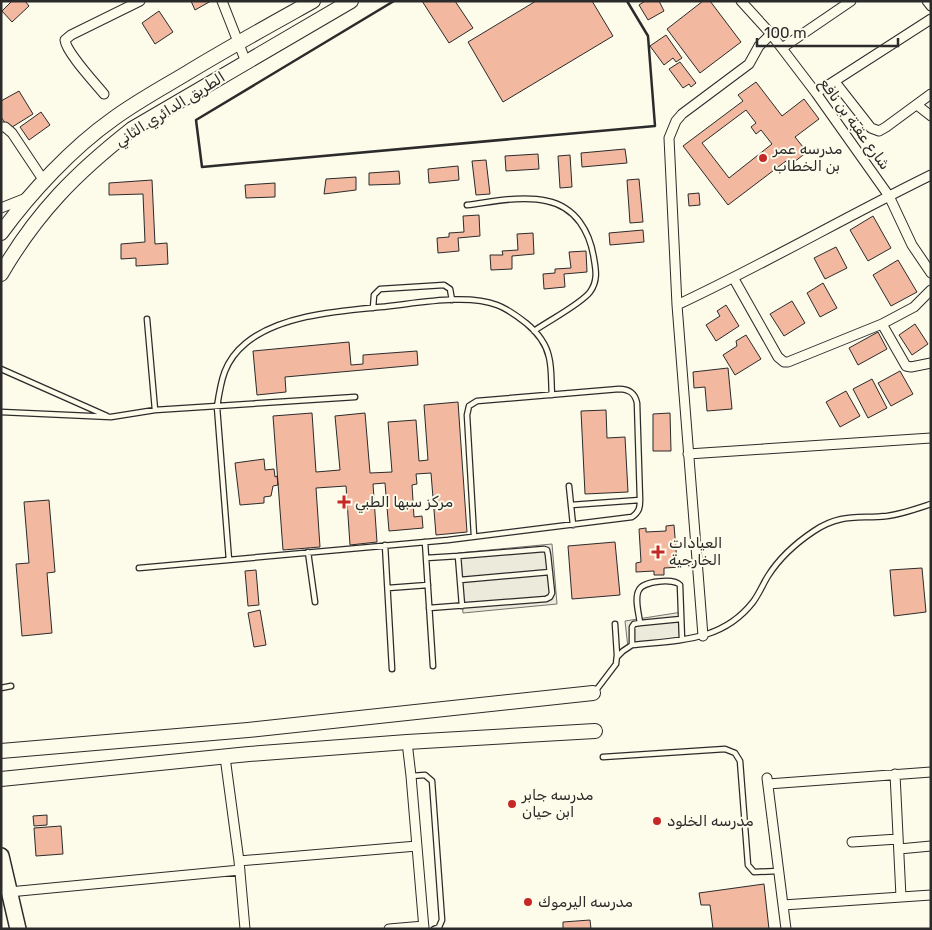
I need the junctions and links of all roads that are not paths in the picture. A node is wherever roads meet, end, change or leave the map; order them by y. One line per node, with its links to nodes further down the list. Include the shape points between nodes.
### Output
1 (140, 1): 15 (street, via 65,40)
2 (222, 1): 11 (street)
3 (313, 1): 11 (main road, الطريق الدائري الثاني)
4 (351, 1): 13 (main road, الطريق الدائري الثاني)
5 (742, 1): 10 (street, شارع عقبة بن نافع)
6 (851, 1): 12 (street)
7 (927, 1): 8 (street)
8 (931, 6)
9 (931, 19): 14 (street)
10 (771, 34): 12 (street, شارع عقبة بن نافع); 33 (street, via 758,46 749,64 682,114 672,129 669,146)
11 (238, 42): 13 (street); 22 (main road, الطريق الدائري الثاني, via 112,120)
12 (782, 48): 16 (street, شارع عقبة بن نافع)
13 (246, 62): 29 (main road, الطريق الدائري الثاني, via 147,119 102,153 72,179 43,212)
14 (834, 82): 16 (street); 18 (street, via 875,130 883,130)
15 (104, 94)
16 (816, 94): 23 (street, شارع عقبة بن نافع)
17 (931, 94): 18 (street)
18 (917, 105): 19 (street)
19 (931, 116)
20 (1, 127): 22 (street, via 12,133)
21 (931, 176): 23 (street)
22 (44, 181): 24 (main road, الطريق الدائري الثاني)
23 (889, 196): 28 (street, شارع عقبة بن نافع, via 912,245); 30 (street)
24 (29, 197): 26 (street); 27 (main road, الطريق الدائري الثاني)
25 (467, 205): 37 (lane, via 524,199 549,201 568,210 583,225 592,245 596,268 594,286 586,297)
26 (1, 208)
27 (1, 233)
28 (931, 273)
29 (1, 274)
30 (734, 279): 33 (street); 36 (street, via 778,357 784,362)
31 (931, 290): 36 (street, via 914,307)
32 (452, 300): 34 (lane); 34 (lane, via 450,289 444,284 380,289 374,294); 37 (lane, via 479,300 498,305 515,314)
33 (677, 305): 47 (street)
34 (372, 308): 42 (lane, via 310,316 255,337 241,347 226,368)
35 (147, 319): 43 (lane)
36 (882, 324): 38 (street, via 906,366 911,368)
37 (534, 331): 40 (lane, via 543,341 549,357)
38 (931, 363)
39 (1, 368): 45 (lane)
40 (552, 395): 49 (lane, via 619,389 632,392 637,403); 53 (lane, via 477,402 469,406)
41 (355, 397): 42 (lane)
42 (217, 407): 43 (lane); 59 (lane)
43 (155, 410): 45 (lane)
44 (1, 412): 45 (lane)
45 (111, 417)
46 (931, 438): 47 (street)
47 (688, 454): 71 (street)
48 (569, 486): 51 (lane)
49 (640, 500): 51 (lane); 52 (lane, via 637,513 632,517)
50 (931, 504): 71 (lane, via 888,516 842,518 814,530 778,561 746,611 724,628)
51 (571, 505): 52 (lane)
52 (573, 525): 53 (lane)
53 (474, 536): 54 (lane)
54 (425, 542): 55 (lane); 58 (lane)
55 (385, 545): 56 (lane); 64 (lane)
56 (308, 552): 59 (lane); 65 (lane)
57 (458, 556): 58 (lane); 61 (lane, via 544,549 548,552); 62 (lane)
58 (426, 558): 63 (lane)
59 (228, 560): 60 (lane)
60 (139, 568)
61 (550, 572): 62 (lane); 66 (lane, via 552,593 548,599)
62 (460, 580): 66 (lane)
63 (428, 585): 64 (lane); 67 (lane)
64 (388, 588): 76 (lane)
65 (315, 602)
66 (462, 606): 67 (lane)
67 (429, 608): 75 (lane)
68 (681, 619): 69 (lane); 69 (lane, via 680,585 673,581 641,587 637,596); 72 (lane)
69 (640, 623): 73 (lane, via 632,627)
70 (616, 624): 74 (lane)
71 (703, 636): 72 (lane)
72 (682, 640): 73 (lane)
73 (632, 645): 74 (lane)
74 (617, 657): 79 (lane, via 613,668)
75 (432, 666)
76 (392, 669)
77 (11, 686): 78 (lane)
78 (1, 688)
79 (594, 693): 80 (main road)
80 (248, 730): 83 (main road); 84 (main road)
81 (596, 731): 82 (main road)
82 (407, 742): 84 (main road); 89 (street)
83 (1, 751)
84 (249, 754): 85 (main road)
85 (225, 757): 90 (main road); 97 (street)
86 (602, 757): 98 (lane, via 730,750 740,762 748,865 754,872)
87 (931, 772): 88 (street)
88 (895, 774): 91 (street); 98 (street, via 768,781)
89 (411, 776): 93 (street); 107 (lane, via 425,775 432,781 442,920)
90 (1, 779)
91 (898, 839): 92 (street); 95 (street)
92 (852, 842)
93 (417, 846): 97 (street); 103 (street)
94 (931, 846): 95 (street)
95 (899, 849): 101 (street)
96 (1, 856): 99 (highway)
97 (239, 866): 99 (street); 105 (street)
98 (779, 871): 102 (street)
99 (9, 892): 104 (highway)
100 (931, 895): 101 (street)
101 (901, 897): 102 (street)
102 (783, 905): 108 (street)
103 (424, 927): 106 (street)
104 (18, 929)
105 (245, 929)
106 (389, 929)
107 (434, 929)
108 (786, 929)

